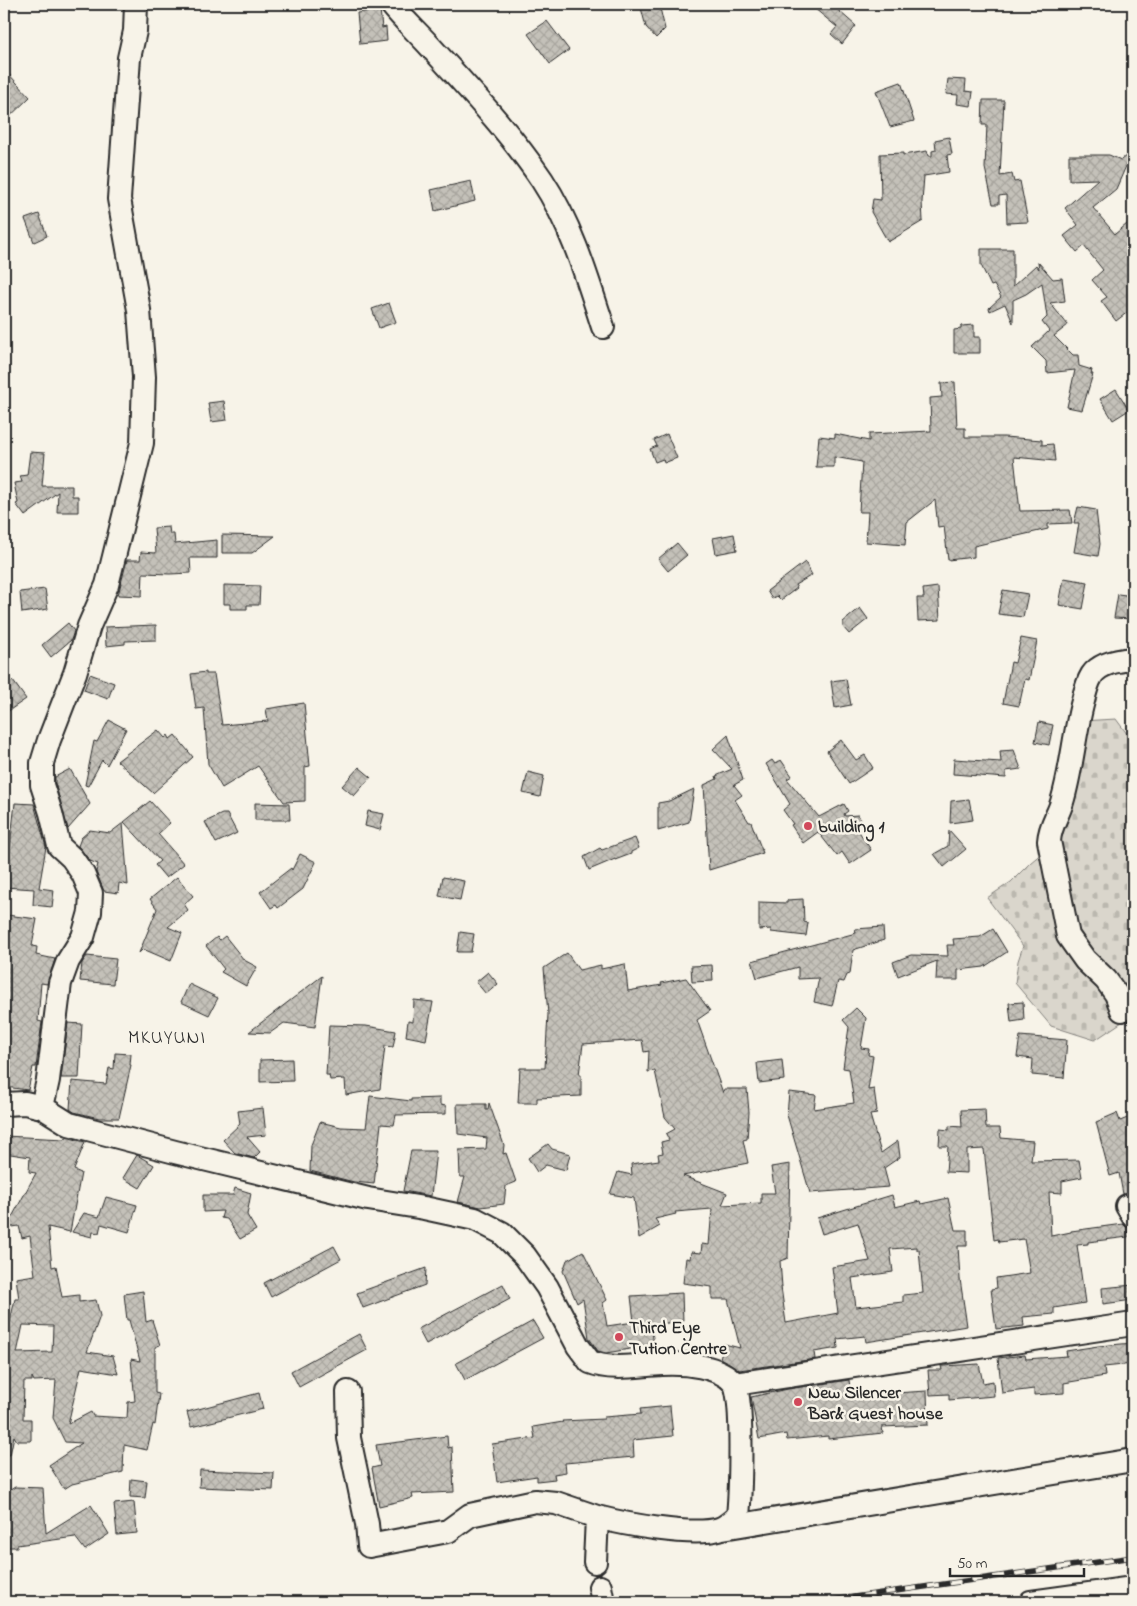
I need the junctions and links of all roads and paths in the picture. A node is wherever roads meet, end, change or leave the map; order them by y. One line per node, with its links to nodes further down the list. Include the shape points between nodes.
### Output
1 (136, 4): 7 (street, via 119,199 139,310 144,377 142,443 107,585 89,626 42,764 42,785 59,846 72,858 91,893 83,937 68,961 60,983)
2 (391, 4): 3 (street, via 485,109 543,182 582,262)
3 (603, 327)
4 (1133, 659): 5 (street, via 1103,666 1088,681 1062,804 1049,830 1068,936 1085,960 1106,980)
5 (1122, 1010)
6 (4, 1104): 7 (street, via 24,1103)
7 (42, 1107): 9 (street, via 69,1124 119,1138 368,1199 475,1219 502,1233 525,1256 547,1287 590,1362 610,1366 697,1366 718,1372)
8 (1133, 1324): 9 (street)
9 (735, 1384): 13 (street, via 739,1402 740,1500 738,1516)
10 (348, 1392): 12 (street, via 349,1438 369,1546 448,1531 470,1515 535,1501 556,1503)
11 (1133, 1460): 13 (street)
12 (596, 1517): 13 (street, via 623,1524 697,1532); 14 (street)
13 (720, 1529)
14 (595, 1562)
15 (1133, 1588): 16 (street)
16 (1031, 1602)

